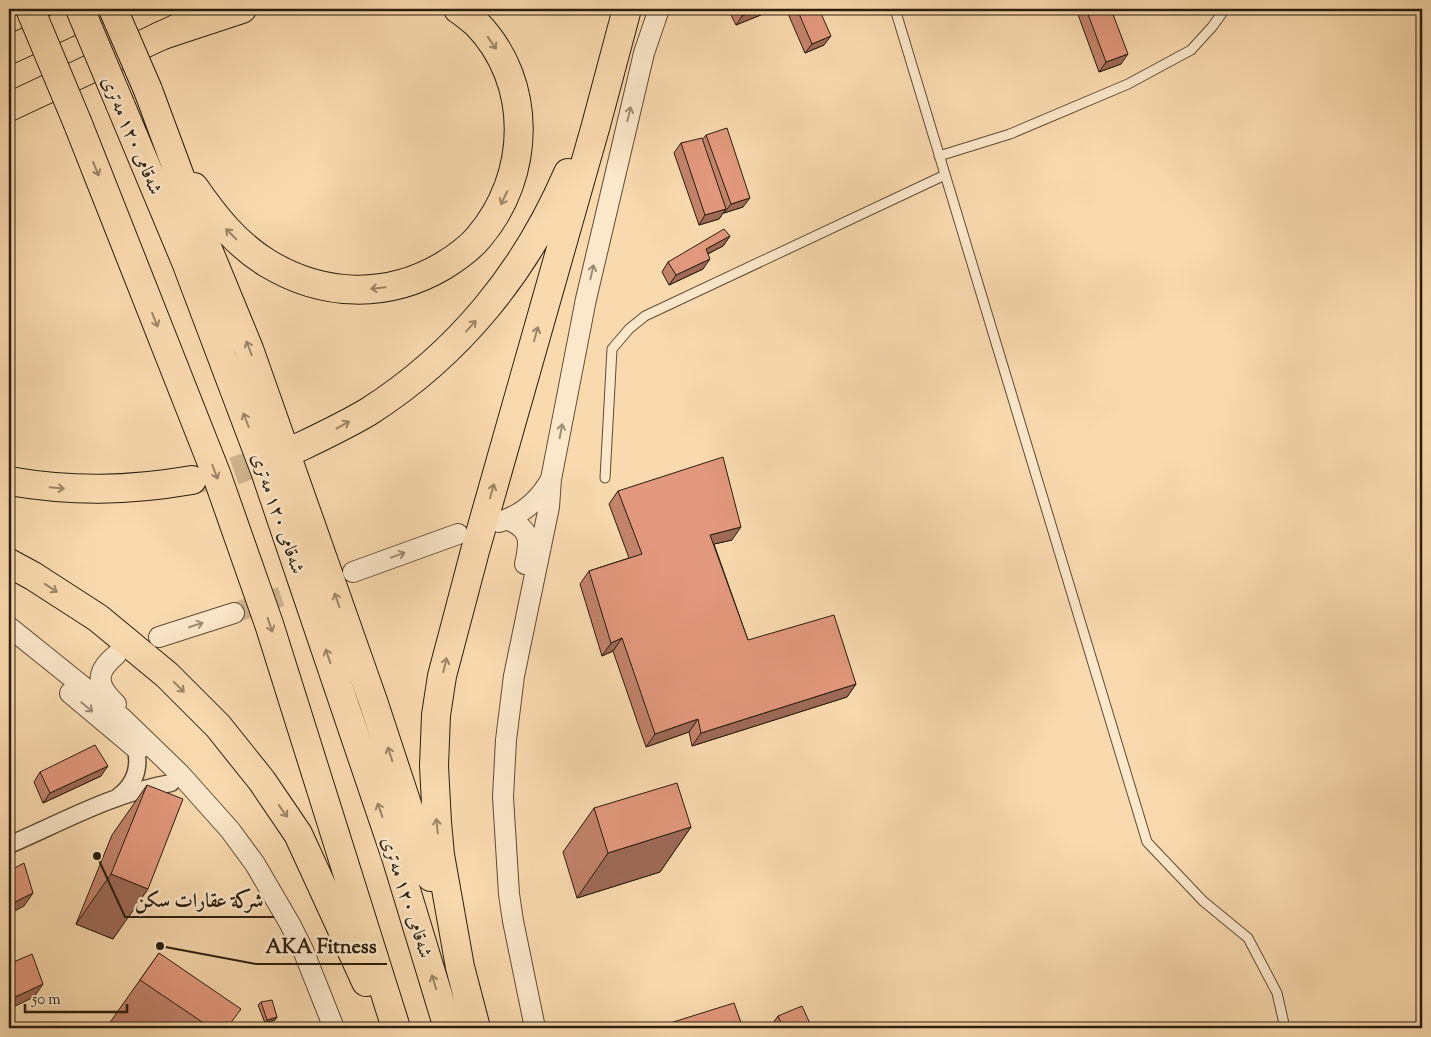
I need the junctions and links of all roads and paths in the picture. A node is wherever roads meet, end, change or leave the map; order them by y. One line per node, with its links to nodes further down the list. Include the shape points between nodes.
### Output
1 (30, 9): 41 (highway, one-way to 41, bridge, via 217,476 266,614)
2 (80, 9): 42 (highway, شەقامی ١٢٠ مەتری, one-way to 2, bridge, via 396,858 265,471 186,262)
3 (98, 9): 14 (highway)
4 (113, 9): 16 (highway, bridge)
5 (217, 9): 12 (highway)
6 (242, 9): 12 (highway)
7 (458, 9): 16 (highway, one-way to 16, via 486,35 510,76 519,120 518,154 507,192 479,238 451,261 404,284 374,289 340,289 298,278 267,263 240,243 212,212 194,186)
8 (627, 9): 13 (highway)
9 (659, 9): 21 (street, one-way to 9, via 586,298 644,53)
10 (895, 9): 17 (lane)
11 (1225, 9): 17 (lane, via 1191,50 1128,84 1010,134)
12 (160, 36): 15 (highway)
13 (618, 41): 19 (highway, one-way to 13, via 367,412 425,370 457,341 505,285 558,197); 37 (highway, one-way to 13, via 436,822 436,715 442,676)
14 (9, 50)
15 (9, 107)
16 (160, 120): 37 (highway, one-way to 16, via 373,701 249,349 198,226)
17 (939, 156): 18 (lane)
18 (945, 174): 20 (lane, via 645,316 629,329 612,349); 46 (lane, via 1147,842 1203,901 1248,938 1277,993)
19 (300, 447)
20 (605, 478)
21 (551, 479): 44 (street, via 536,500 503,521 516,524 526,533 530,544 498,708 493,758 493,838 502,923); 45 (street, via 549,507 512,691 503,790 509,894)
22 (192, 480): 23 (highway, one-way to 22, via 59,488 117,490)
23 (9, 481)
24 (458, 534): 26 (street, one-way to 24)
25 (9, 563): 40 (highway, one-way to 40, via 98,618 167,675 218,726 262,781 298,834)
26 (353, 572)
27 (234, 613): 29 (street, one-way to 27)
28 (9, 627): 32 (street)
29 (159, 636)
30 (9, 643): 33 (street, one-way to 33)
31 (116, 655): 32 (street, via 102,670 100,682 104,692 118,706)
32 (121, 717): 39 (street, via 202,797 255,864 303,950)
33 (136, 749): 34 (street); 35 (street, via 136,776)
34 (171, 783): 35 (street); 38 (street, via 224,842 268,906 296,960)
35 (118, 797): 36 (street)
36 (9, 845)
37 (460, 966): 43 (highway)
38 (321, 1028)
39 (334, 1028)
40 (387, 1028)
41 (396, 1028)
42 (448, 1028)
43 (476, 1028)
44 (526, 1028)
45 (535, 1028)
46 (1285, 1028)

